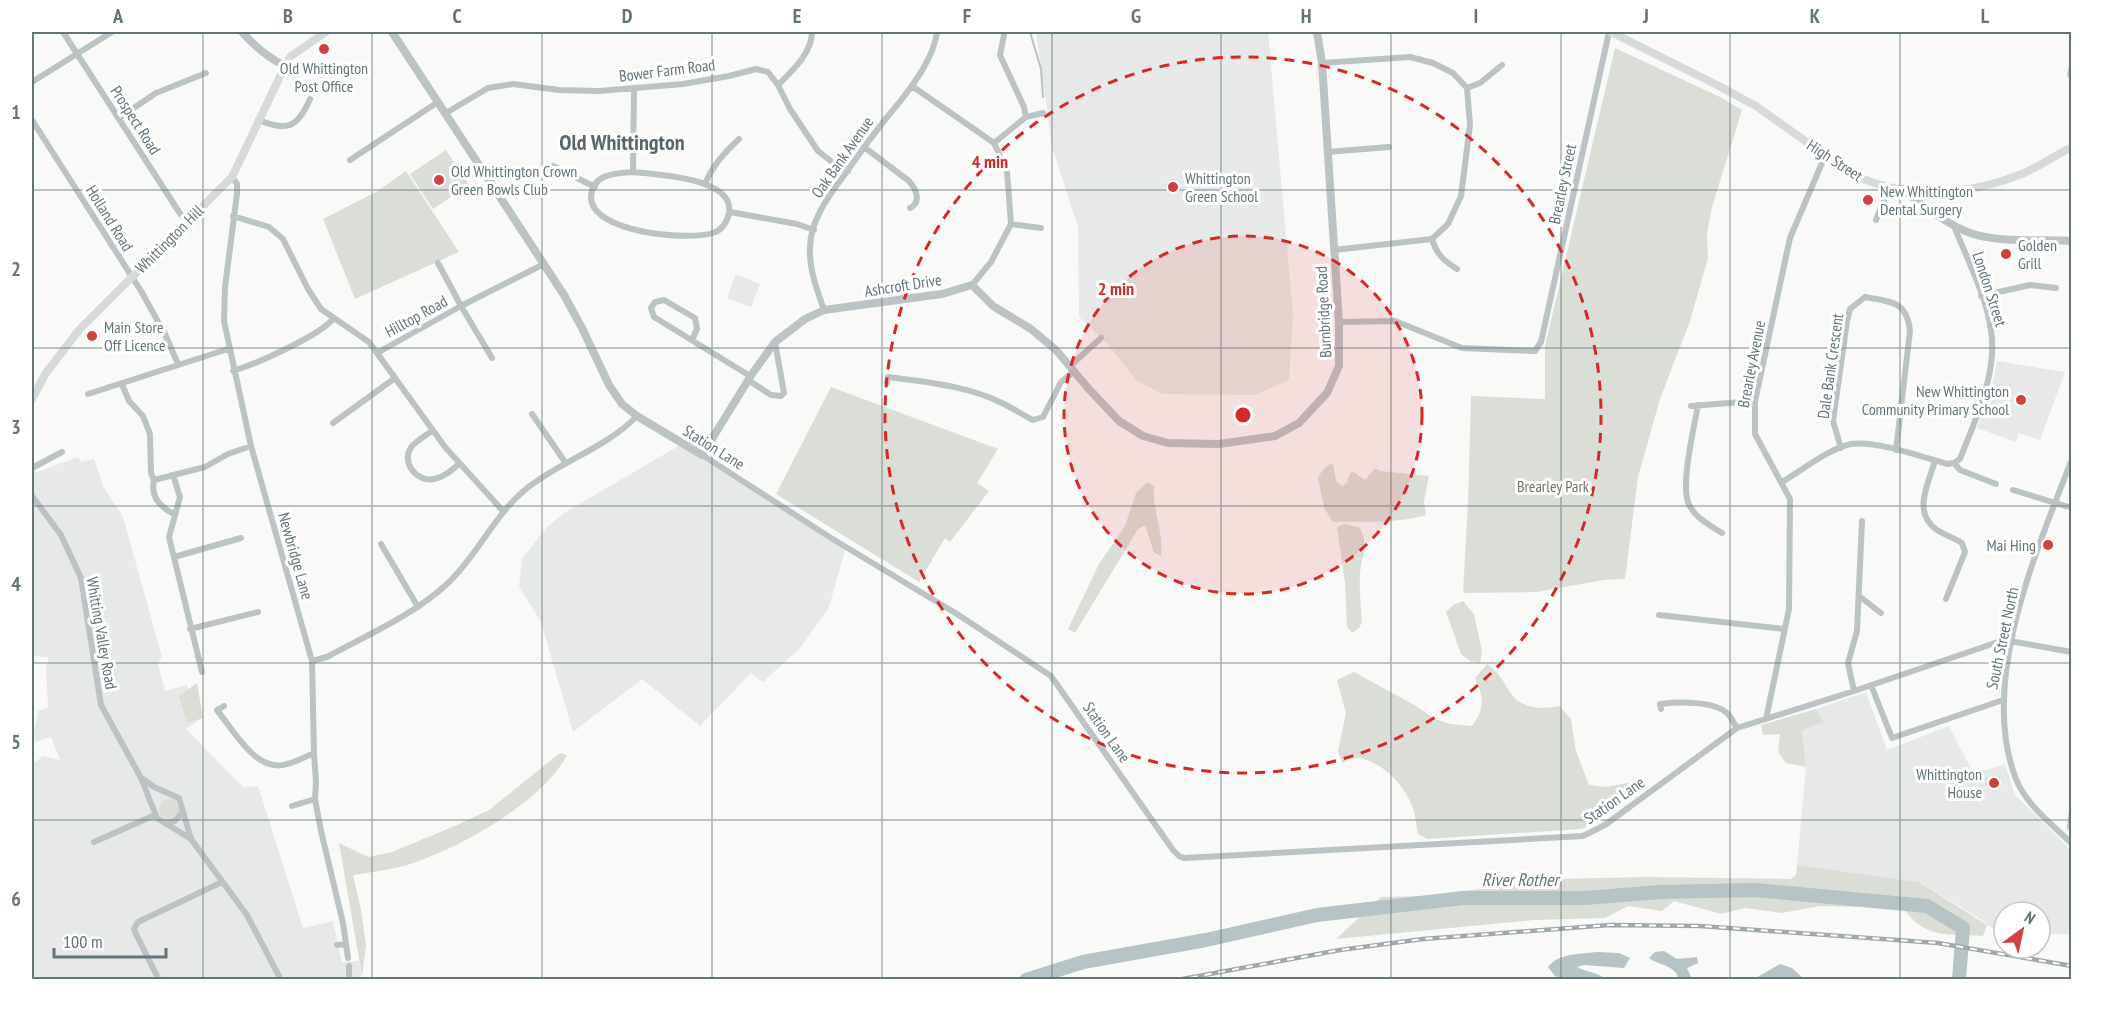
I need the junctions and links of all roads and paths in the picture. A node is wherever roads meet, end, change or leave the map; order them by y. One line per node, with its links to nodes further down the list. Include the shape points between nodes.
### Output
1 (63, 32): 11 (street, Prospect Road)
2 (112, 32): 11 (street)
3 (242, 32): 14 (street, via 268,58)
4 (326, 32): 14 (main road, via 291,56)
5 (812, 32): 19 (street, via 806,54)
6 (937, 32): 20 (street, Oak Bank Avenue, via 936,44)
7 (1317, 32): 12 (street, Burnbridge Road)
8 (1610, 32): 37 (main road, High Street, via 1755,106); 69 (street, Brearley Street, via 1541,342 1535,351 1462,348 1395,321)
9 (395, 33): 24 (street, Station Lane)
10 (1004, 35): 28 (street, via 1000,55)
11 (77, 54): 18 (street); 27 (street, Prospect Road)
12 (1322, 63): 22 (street, via 1410,57 1453,73); 36 (street, Burnbridge Road)
13 (1502, 65): 22 (street)
14 (285, 66): 30 (main road, Whittington Hill)
15 (2072, 67): 17 (street)
16 (206, 73): 27 (street, via 156,93)
17 (2072, 78)
18 (32, 82)
19 (778, 85): 21 (street, Bower Farm Road, via 768,72 756,69 683,84); 40 (street, Bower Farm Road, via 818,151)
20 (912, 87): 32 (street); 33 (street, Oak Bank Avenue)
21 (634, 88): 25 (street, Bower Farm Road, via 559,90 513,84 488,88); 41 (street)
22 (1467, 88): 56 (street, via 1470,125 1461,196 1448,224)
23 (310, 99): 30 (street, via 304,115 288,127)
24 (438, 102): 25 (street, Station Lane); 38 (street)
25 (446, 113): 60 (street, Station Lane)
26 (1043, 113): 28 (street)
27 (119, 117): 51 (street, Prospect Road)
28 (1026, 117): 32 (street)
29 (32, 120): 62 (street, Holland Road)
30 (258, 120): 42 (main road, Whittington Hill)
31 (739, 139): 43 (street, via 717,162)
32 (994, 143): 52 (street, via 1007,171)
33 (864, 147): 40 (street, Oak Bank Avenue); 47 (street, via 909,181 917,200)
34 (1389, 147): 36 (street)
35 (2072, 147): 46 (main road, High Street, via 2020,175 1982,188)
36 (1327, 152): 58 (street, Burnbridge Road)
37 (1826, 156): 45 (main road, High Street, via 1865,180); 85 (street, Brearley Avenue, via 1790,238)
38 (350, 160)
39 (553, 166): 44 (street)
40 (848, 171): 55 (street, Oak Bank Avenue, via 831,191)
41 (633, 172): 43 (street); 44 (street, via 603,176)
42 (232, 177): 49 (street, Newbridge Lane, via 237,184); 51 (main road, Whittington Hill)
43 (705, 184): 48 (street, via 726,197)
44 (595, 187): 48 (street, via 591,197 602,217 614,224 657,234 691,237 714,233 726,224)
45 (1889, 188): 46 (main road, High Street); 50 (street)
46 (1902, 189): 53 (street)
47 (910, 208)
48 (729, 212): 55 (street)
49 (233, 216): 68 (street, Hilltop Road, via 269,228 283,239 308,290); 73 (street, Newbridge Lane, via 225,287)
50 (1876, 220)
51 (187, 222): 62 (main road, Whittington Hill)
52 (1011, 224): 54 (street); 63 (street, via 992,262)
53 (1954, 225): 57 (street, via 1973,234 1994,237); 65 (street, London Street)
54 (1041, 228)
55 (814, 230): 67 (street, Oak Bank Avenue, via 810,246 813,277)
56 (1432, 239): 58 (street); 61 (street, via 1442,260)
57 (2072, 241)
58 (1334, 250): 69 (street, Burnbridge Road)
59 (438, 262): 66 (street, Hilltop Road)
60 (544, 264): 66 (street, Hilltop Road); 87 (street, Station Lane, via 582,328 609,385 622,404)
61 (1456, 269)
62 (132, 277): 76 (street, Holland Road); 84 (main road, Whittington Hill, via 79,330 46,373)
63 (972, 285): 67 (street, Ashcroft Drive, via 942,294); 77 (street, Burnbridge Road, via 993,306 1056,350)
64 (2056, 288): 65 (street, via 2030,285)
65 (1981, 296): 98 (street, London Street, via 1991,331 1988,380 1960,459)
66 (461, 306): 74 (street, Hilltop Road); 75 (street, Hilltop Road)
67 (824, 310): 72 (street, Ashcroft Drive)
68 (333, 319): 74 (street, Hilltop Road, via 369,342); 78 (street, via 326,327)
69 (1339, 322): 77 (street, Burnbridge Road, via 1339,366 1327,393 1299,423 1275,436 1219,444 1168,443 1143,436 1119,421)
70 (1101, 338): 77 (street)
71 (692, 340): 71 (street, via 654,317 651,308 655,302 664,300 695,318 697,329); 80 (street)
72 (775, 342): 80 (street, Ashcroft Drive); 80 (street, via 784,393 771,395)
73 (228, 349): 76 (street); 78 (street, Newbridge Lane)
74 (377, 353): 79 (street)
75 (492, 358)
76 (178, 364): 82 (street)
77 (1072, 369): 81 (street, via 1042,417 1033,420 986,397 939,384 888,376)
78 (233, 371): 90 (street, Newbridge Lane)
79 (395, 378): 88 (street); 89 (street)
80 (749, 378): 94 (street, Ashcroft Drive)
81 (887, 382)
82 (122, 384): 83 (street); 102 (street, via 150,434)
83 (88, 394)
84 (32, 399)
85 (1755, 400): 103 (street, Brearley Avenue, via 1755,434); 112 (street, via 1694,405 1686,485 1688,503 1701,520)
86 (532, 414): 97 (street)
87 (637, 416): 94 (street, Station Lane); 97 (street, via 623,430)
88 (333, 423)
89 (432, 431): 99 (street); 99 (street, via 412,446 407,458 411,469 420,478 434,480)
90 (251, 446): 101 (street, via 205,467); 126 (street, Newbridge Lane)
91 (1841, 448): 92 (street, via 1864,444); 92 (street, Dale Bank Crescent, via 1833,421 1847,321 1850,309 1864,297 1893,302 1903,308 1909,319); 103 (street)
92 (1896, 450): 96 (street)
93 (62, 452): 100 (street)
94 (702, 455): 134 (street, Station Lane, via 1051,676 1173,850 1184,858 1583,836 1605,825)
95 (2072, 459): 107 (street, South Street North)
96 (1935, 461): 98 (street); 117 (street, via 1923,515 1938,531 1962,543 1965,552)
97 (565, 462): 109 (street)
98 (1954, 463): 104 (street, via 1960,471)
99 (459, 464): 109 (street)
100 (32, 468)
101 (173, 475): 102 (street); 110 (street, via 180,496)
102 (154, 480): 110 (street, via 156,501)
103 (1782, 482): 123 (street, Brearley Avenue, via 1790,499 1789,609)
104 (1996, 484)
105 (2013, 490): 107 (street)
106 (32, 496): 136 (street, Whitting Valley Road, via 61,535 81,578 101,705)
107 (2055, 502): 108 (street); 124 (street, South Street North, via 2035,553)
108 (2072, 508)
109 (503, 511): 118 (street, via 466,563)
110 (174, 514): 115 (street, via 169,537)
111 (1862, 521): 116 (street)
112 (1722, 532)
113 (241, 538): 115 (street)
114 (381, 544): 118 (street)
115 (174, 557): 122 (street)
116 (1859, 596): 120 (street); 129 (street, via 1857,631 1848,663)
117 (1946, 599)
118 (418, 606): 126 (street, via 327,657)
119 (258, 612): 122 (street)
120 (1881, 613)
121 (1659, 615): 123 (street)
122 (190, 629): 127 (street)
123 (1784, 629): 133 (street, Brearley Avenue)
124 (2012, 640): 125 (street); 128 (street, Station Lane); 130 (street, South Street North)
125 (2072, 652)
126 (312, 661): 135 (street, Newbridge Lane)
127 (202, 672)
128 (1871, 685): 129 (street, Station Lane); 130 (street, via 1892,738)
129 (1854, 691): 133 (street, Station Lane)
130 (2003, 700): 146 (street, South Street North, via 2016,780 2025,796)
131 (224, 706): 135 (street, via 218,710 262,763 286,765)
132 (1661, 709): 134 (street, via 1660,704 1707,705 1730,715)
133 (1767, 718): 134 (street, Station Lane)
134 (1737, 728)
135 (314, 753): 138 (street, Newbridge Lane)
136 (141, 778): 137 (street, Whitting Valley Road); 139 (street, Whitting Valley Road)
137 (167, 794): 139 (street, via 158,797); 142 (street, Whitting Valley Road, via 179,798)
138 (315, 800): 140 (street); 151 (street, Newbridge Lane)
139 (154, 806): 143 (street, Whitting Valley Road)
140 (292, 806)
141 (2072, 809): 145 (street)
142 (183, 811): 144 (street, via 179,819); 147 (street, Whitting Valley Road)
143 (155, 814): 144 (street, Whitting Valley Road); 148 (street)
144 (166, 823): 147 (street, Whitting Valley Road)
145 (2071, 827): 146 (street)
146 (2061, 833): 149 (street, South Street North)
147 (191, 838): 150 (street, Whitting Valley Road)
148 (94, 842)
149 (2072, 844)
150 (222, 882): 153 (street, via 138,922 134,929); 154 (street, Whitting Valley Road, via 247,915)
151 (346, 944): 152 (street); 155 (street, Newbridge Lane)
152 (337, 945)
153 (159, 980)
154 (281, 980)
155 (349, 980)

